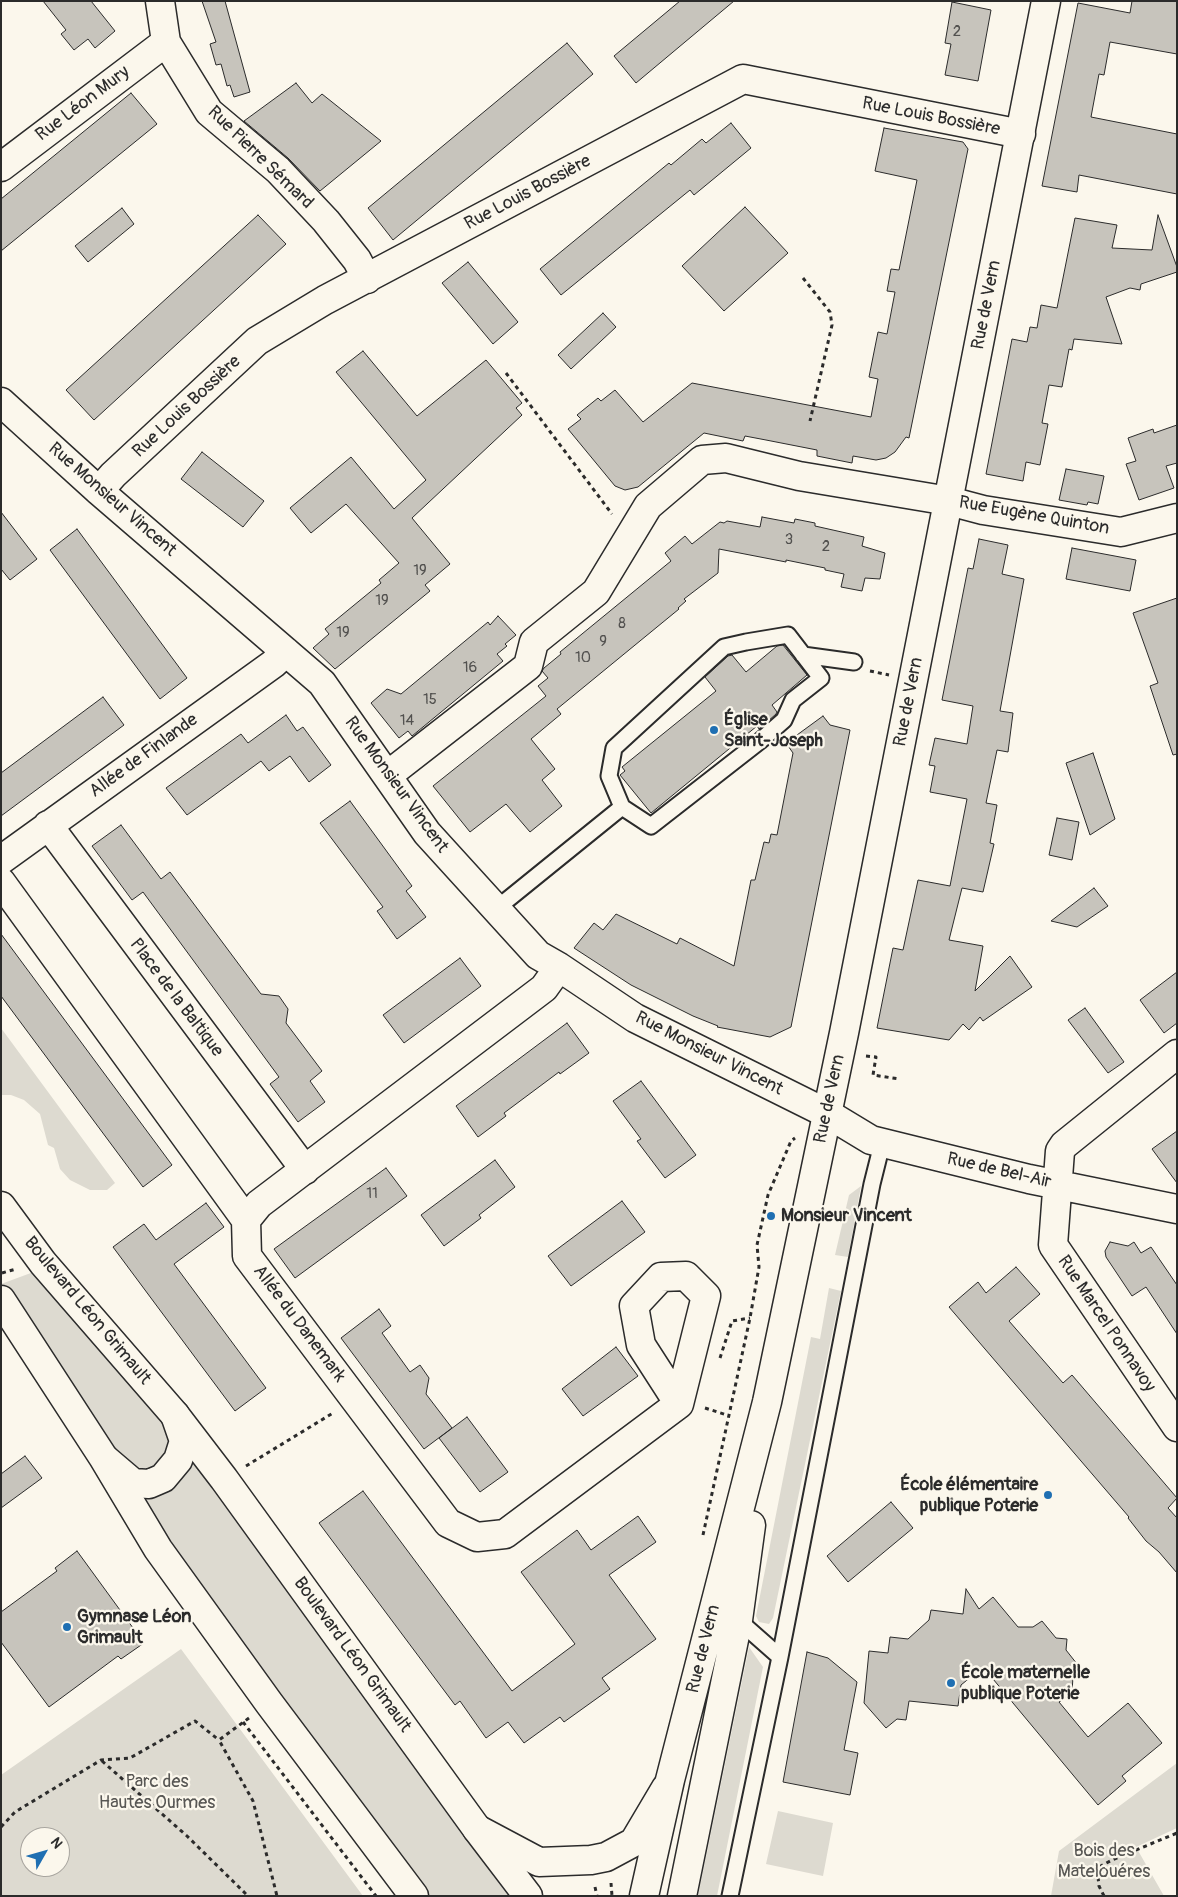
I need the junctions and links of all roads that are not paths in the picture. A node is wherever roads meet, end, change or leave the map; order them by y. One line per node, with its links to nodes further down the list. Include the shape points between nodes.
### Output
1 (160, 1): 3 (street, Rue Pierre Sémard)
2 (1046, 1): 4 (street, Rue de Vern)
3 (166, 42): 5 (street, Rue Léon Mury); 6 (street, Rue Pierre Sémard, via 208,112 278,170 326,221 357,260)
4 (1020, 134): 6 (street, Rue Louis Bossière, via 743,79); 9 (street, Rue de Vern)
5 (1, 167)
6 (367, 279): 8 (street, Rue Louis Bossière, via 257,342)
7 (1, 402): 8 (street, Rue Monsieur Vincent)
8 (99, 490): 11 (street, Rue Monsieur Vincent)
9 (949, 501): 10 (street, Rue Eugène Quinton, via 983,510 1120,532); 14 (street, Rue Eugène Quinton, via 799,476 726,458 702,460 648,506 596,592 534,642 528,666); 22 (street, Rue de Vern)
10 (1177, 518)
11 (286, 652): 14 (street, Rue Monsieur Vincent, via 322,683); 16 (street, Allée de Finlande)
12 (804, 655): 13 (lane); 15 (lane, via 821,678 794,700 784,720 760,741 651,826); 15 (lane, via 788,635 724,647 614,748 609,776)
13 (854, 662)
14 (388, 775): 19 (street, Rue Monsieur Vincent, via 427,834)
15 (622, 808): 19 (lane)
16 (48, 825): 17 (street, Allée de Finlande); 24 (street, Place de la Baltique)
17 (1, 860)
18 (1, 882): 28 (street)
19 (496, 909): 20 (street, Rue Monsieur Vincent, via 538,955)
20 (559, 967): 22 (street, Rue Monsieur Vincent, via 635,1018); 24 (street, via 544,988)
21 (1177, 1054): 25 (street, Rue Marcel Ponnavoy, via 1064,1145 1060,1151)
22 (828, 1114): 23 (street, Rue de Bel-Air); 30 (street, Rue de Vern)
23 (882, 1144): 25 (street, Rue de Bel-Air); 36 (lane)
24 (305, 1170): 28 (street, via 259,1204)
25 (1057, 1185): 27 (street, Rue de Bel-Air); 33 (street, Rue Marcel Ponnavoy, via 1053,1245)
26 (1, 1206): 32 (street, Boulevard Léon Grimault, via 43,1263)
27 (1177, 1209)
28 (246, 1220): 31 (street, Allée du Danemark, via 247,1256 448,1524 477,1537 505,1534)
29 (1, 1300): 34 (street, Boulevard Léon Grimault)
30 (767, 1402): 35 (street, Rue de Vern); 37 (street, Rue de Vern)
31 (692, 1406)
32 (175, 1415): 34 (street, Boulevard Léon Grimault, via 184,1441 178,1460 163,1478 149,1484 133,1483); 38 (street, Boulevard Léon Grimault)
33 (1177, 1427)
34 (103, 1457): 39 (street, Boulevard Léon Grimault, via 158,1549)
35 (738, 1620): 36 (lane); 42 (street, Rue de Vern)
36 (780, 1657): 43 (lane)
37 (670, 1780): 38 (street, via 634,1842 606,1857 539,1862); 41 (street, Rue de Vern)
38 (477, 1829): 40 (street, Boulevard Léon Grimault)
39 (414, 1896)
40 (528, 1896)
41 (644, 1896)
42 (682, 1896)
43 (730, 1896)

